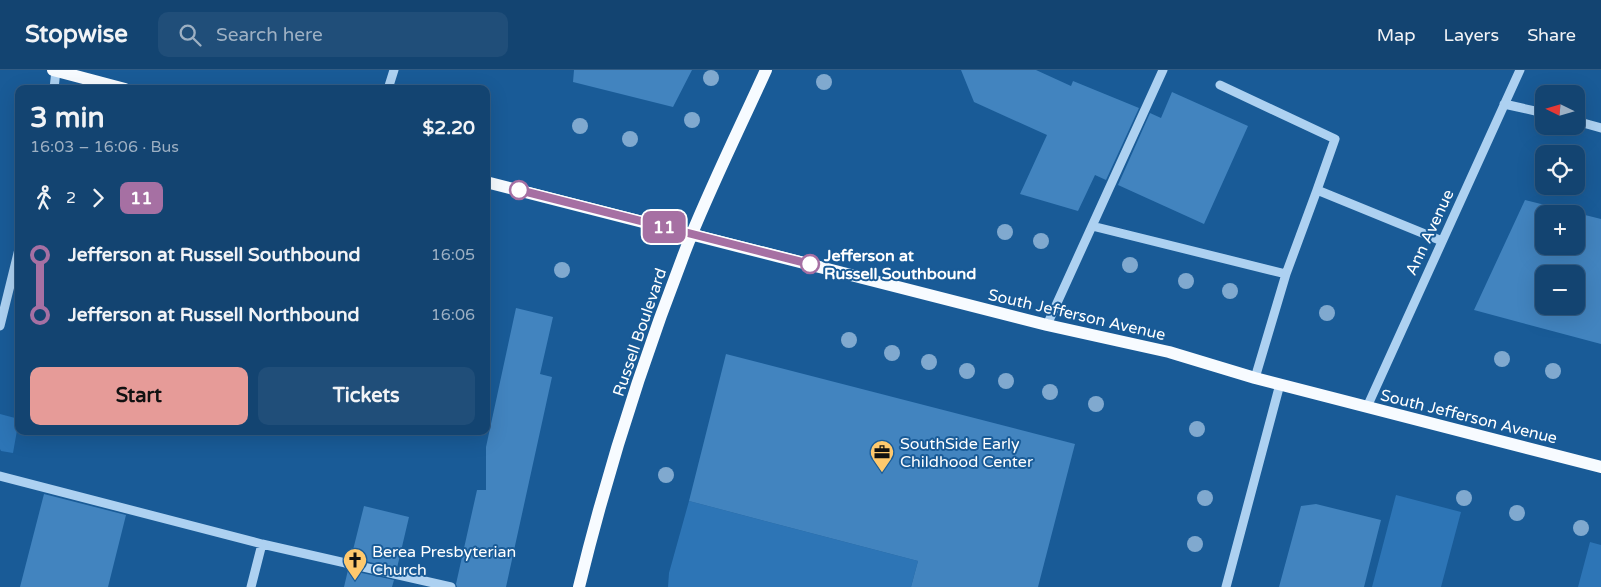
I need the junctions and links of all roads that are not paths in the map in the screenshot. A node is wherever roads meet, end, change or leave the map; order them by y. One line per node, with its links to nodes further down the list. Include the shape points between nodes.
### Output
1 (55, 70): 6 (street); 7 (main road)
2 (394, 70): 8 (street)
3 (766, 70): 17 (main road, Russell Boulevard)
4 (1163, 70): 16 (street)
5 (1520, 70): 10 (street, Ann Avenue)
6 (54, 85)
7 (110, 85)
8 (389, 85)
9 (1220, 85): 15 (street, via 1335,139)
10 (1504, 104): 11 (street); 18 (street, Ann Avenue)
11 (1535, 111)
12 (1585, 124): 13 (street)
13 (1601, 128)
14 (490, 183): 17 (main road, South Jefferson Avenue)
15 (1317, 190): 18 (street); 20 (street)
16 (1092, 226): 20 (street); 21 (street)
17 (692, 234): 21 (main road, South Jefferson Avenue); 31 (main road, Russell Boulevard, via 636,386)
18 (1442, 240): 25 (street, Ann Avenue)
19 (15, 265): 22 (street)
20 (1286, 274): 23 (street)
21 (1048, 325): 23 (main road, South Jefferson Avenue, via 1170,352)
22 (0, 326)
23 (1254, 378): 24 (main road, South Jefferson Avenue)
24 (1280, 384): 25 (main road, South Jefferson Avenue); 32 (street)
25 (1367, 407): 26 (main road, South Jefferson Avenue)
26 (1601, 467)
27 (0, 476): 28 (street)
28 (262, 544): 29 (street); 30 (street)
29 (251, 587)
30 (451, 587)
31 (579, 587)
32 (1226, 587)

